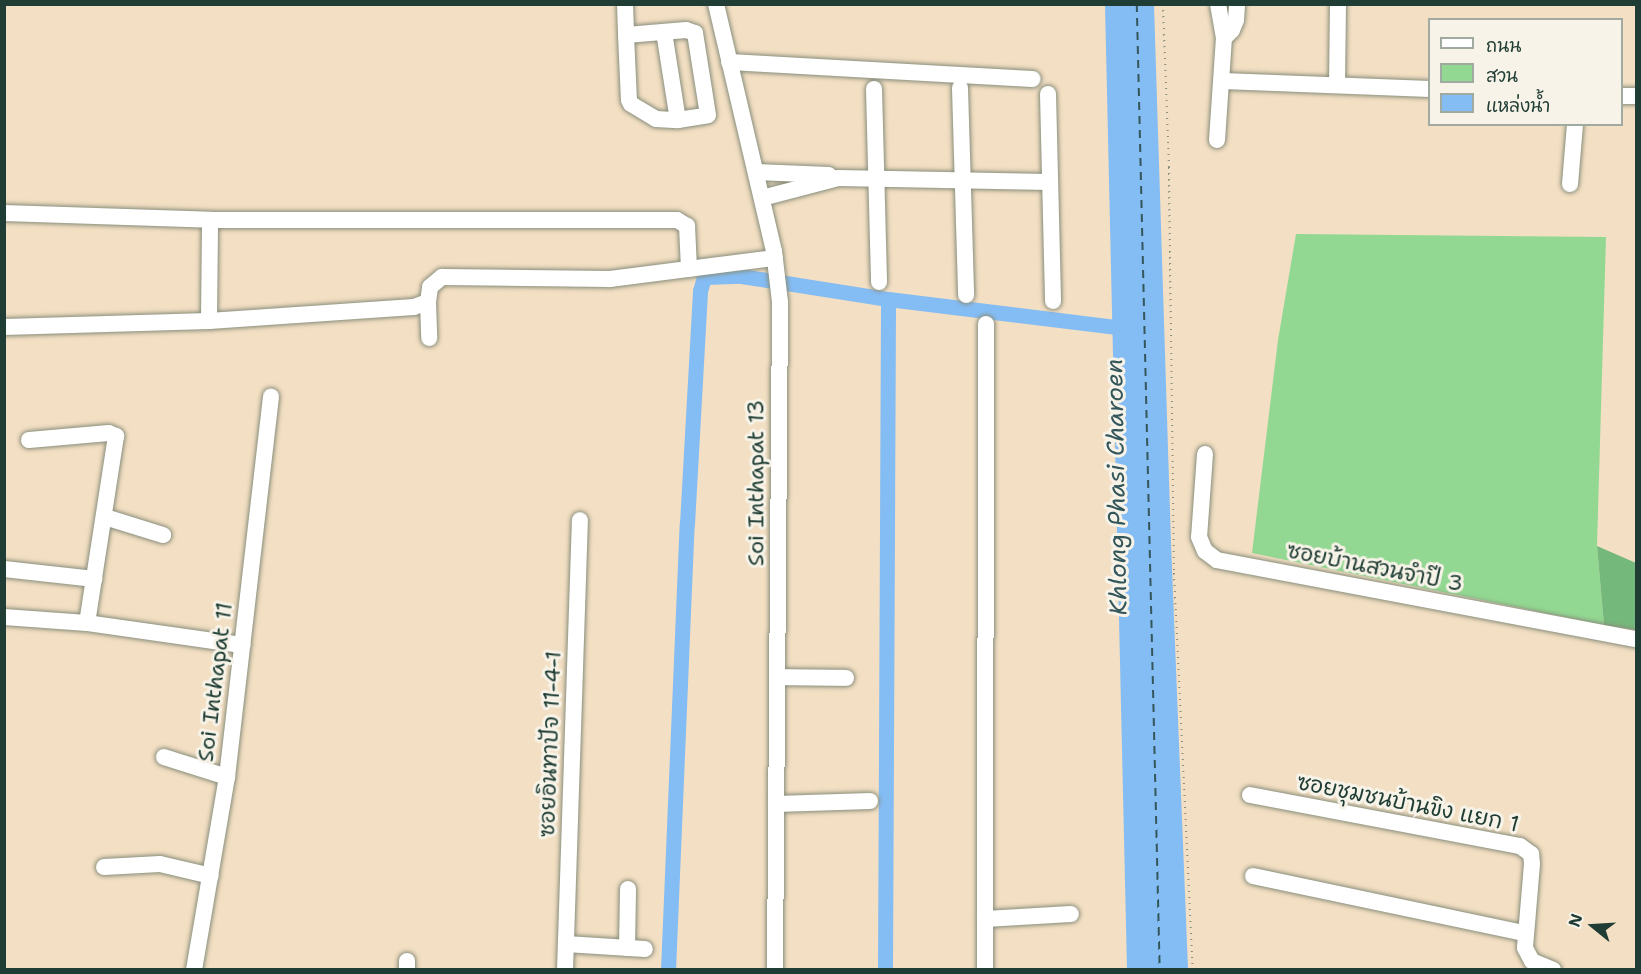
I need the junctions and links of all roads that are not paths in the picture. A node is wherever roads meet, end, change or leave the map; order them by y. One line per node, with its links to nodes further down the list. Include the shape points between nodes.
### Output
1 (625, 4): 7 (street)
2 (716, 4): 9 (street, Soi Inthapat 13)
3 (1218, 4): 8 (street)
4 (1237, 4): 8 (street, via 1232,30)
5 (1338, 4): 12 (street)
6 (664, 32): 7 (street); 17 (street); 17 (street, via 686,30 698,37 709,114)
7 (626, 35): 17 (street, via 631,104 657,119)
8 (1224, 38): 11 (street)
9 (729, 62): 10 (street); 20 (street, Soi Inthapat 13)
10 (1033, 79)
11 (1223, 81): 12 (street); 19 (street)
12 (1337, 85): 15 (street)
13 (960, 88): 23 (street)
14 (874, 89): 22 (street)
15 (1428, 89)
16 (1048, 94): 24 (street)
17 (678, 120)
18 (1575, 126): 25 (street)
19 (1217, 140)
20 (756, 172): 21 (street, via 826,174); 26 (street, Soi Inthapat 13)
21 (838, 178): 22 (street); 26 (street)
22 (875, 178): 23 (street); 31 (street)
23 (964, 180): 24 (street); 32 (street)
24 (1049, 182): 33 (street)
25 (1570, 184)
26 (762, 198): 30 (street, Soi Inthapat 13)
27 (4, 213): 28 (street)
28 (210, 220): 29 (street, via 677,220 687,226); 35 (street)
29 (689, 269): 30 (street); 34 (street, via 610,279 442,277 430,287)
30 (777, 272): 51 (street, Soi Inthapat 13)
31 (879, 282)
32 (966, 295)
33 (1053, 301)
34 (429, 302): 35 (street, via 414,307); 38 (street)
35 (209, 321): 37 (street)
36 (986, 324): 63 (street)
37 (4, 327)
38 (429, 338)
39 (271, 397): 50 (street, Soi Inthapat 11)
40 (29, 440): 42 (street, via 109,433 116,436)
41 (1205, 454): 49 (street, ซอยบ้านสวนจำปี 3, via 1199,537 1205,551 1217,560)
42 (105, 517): 44 (street); 46 (street)
43 (580, 520): 65 (street, ซอยอินทาปัจ 11-4-1)
44 (163, 535)
45 (4, 569): 46 (street)
46 (94, 579): 48 (street)
47 (4, 617): 48 (street)
48 (87, 623): 50 (street)
49 (1636, 639)
50 (242, 645): 54 (street, Soi Inthapat 11)
51 (777, 677): 52 (street); 57 (street, Soi Inthapat 13)
52 (846, 678)
53 (165, 757): 54 (street)
54 (227, 777): 59 (street, Soi Inthapat 11)
55 (1250, 795): 64 (street, ซอยชุมชนบ้านขิง แยก 1, via 1520,846 1531,854 1532,864)
56 (870, 801): 57 (street)
57 (776, 804): 70 (street, Soi Inthapat 13)
58 (104, 867): 59 (street, via 160,864)
59 (212, 876): 68 (street, Soi Inthapat 11)
60 (1253, 876): 64 (street)
61 (628, 889): 66 (street)
62 (1071, 914): 63 (street)
63 (985, 919): 71 (street)
64 (1524, 933): 72 (street, ซอยชุมชนบ้านขิง แยก 1, via 1525,948 1532,961)
65 (566, 944): 66 (street); 69 (street, ซอยอินทาปัจ 11-4-1)
66 (627, 948): 67 (street)
67 (645, 949)
68 (194, 969)
69 (565, 969)
70 (775, 969)
71 (985, 969)
72 (1549, 969)

